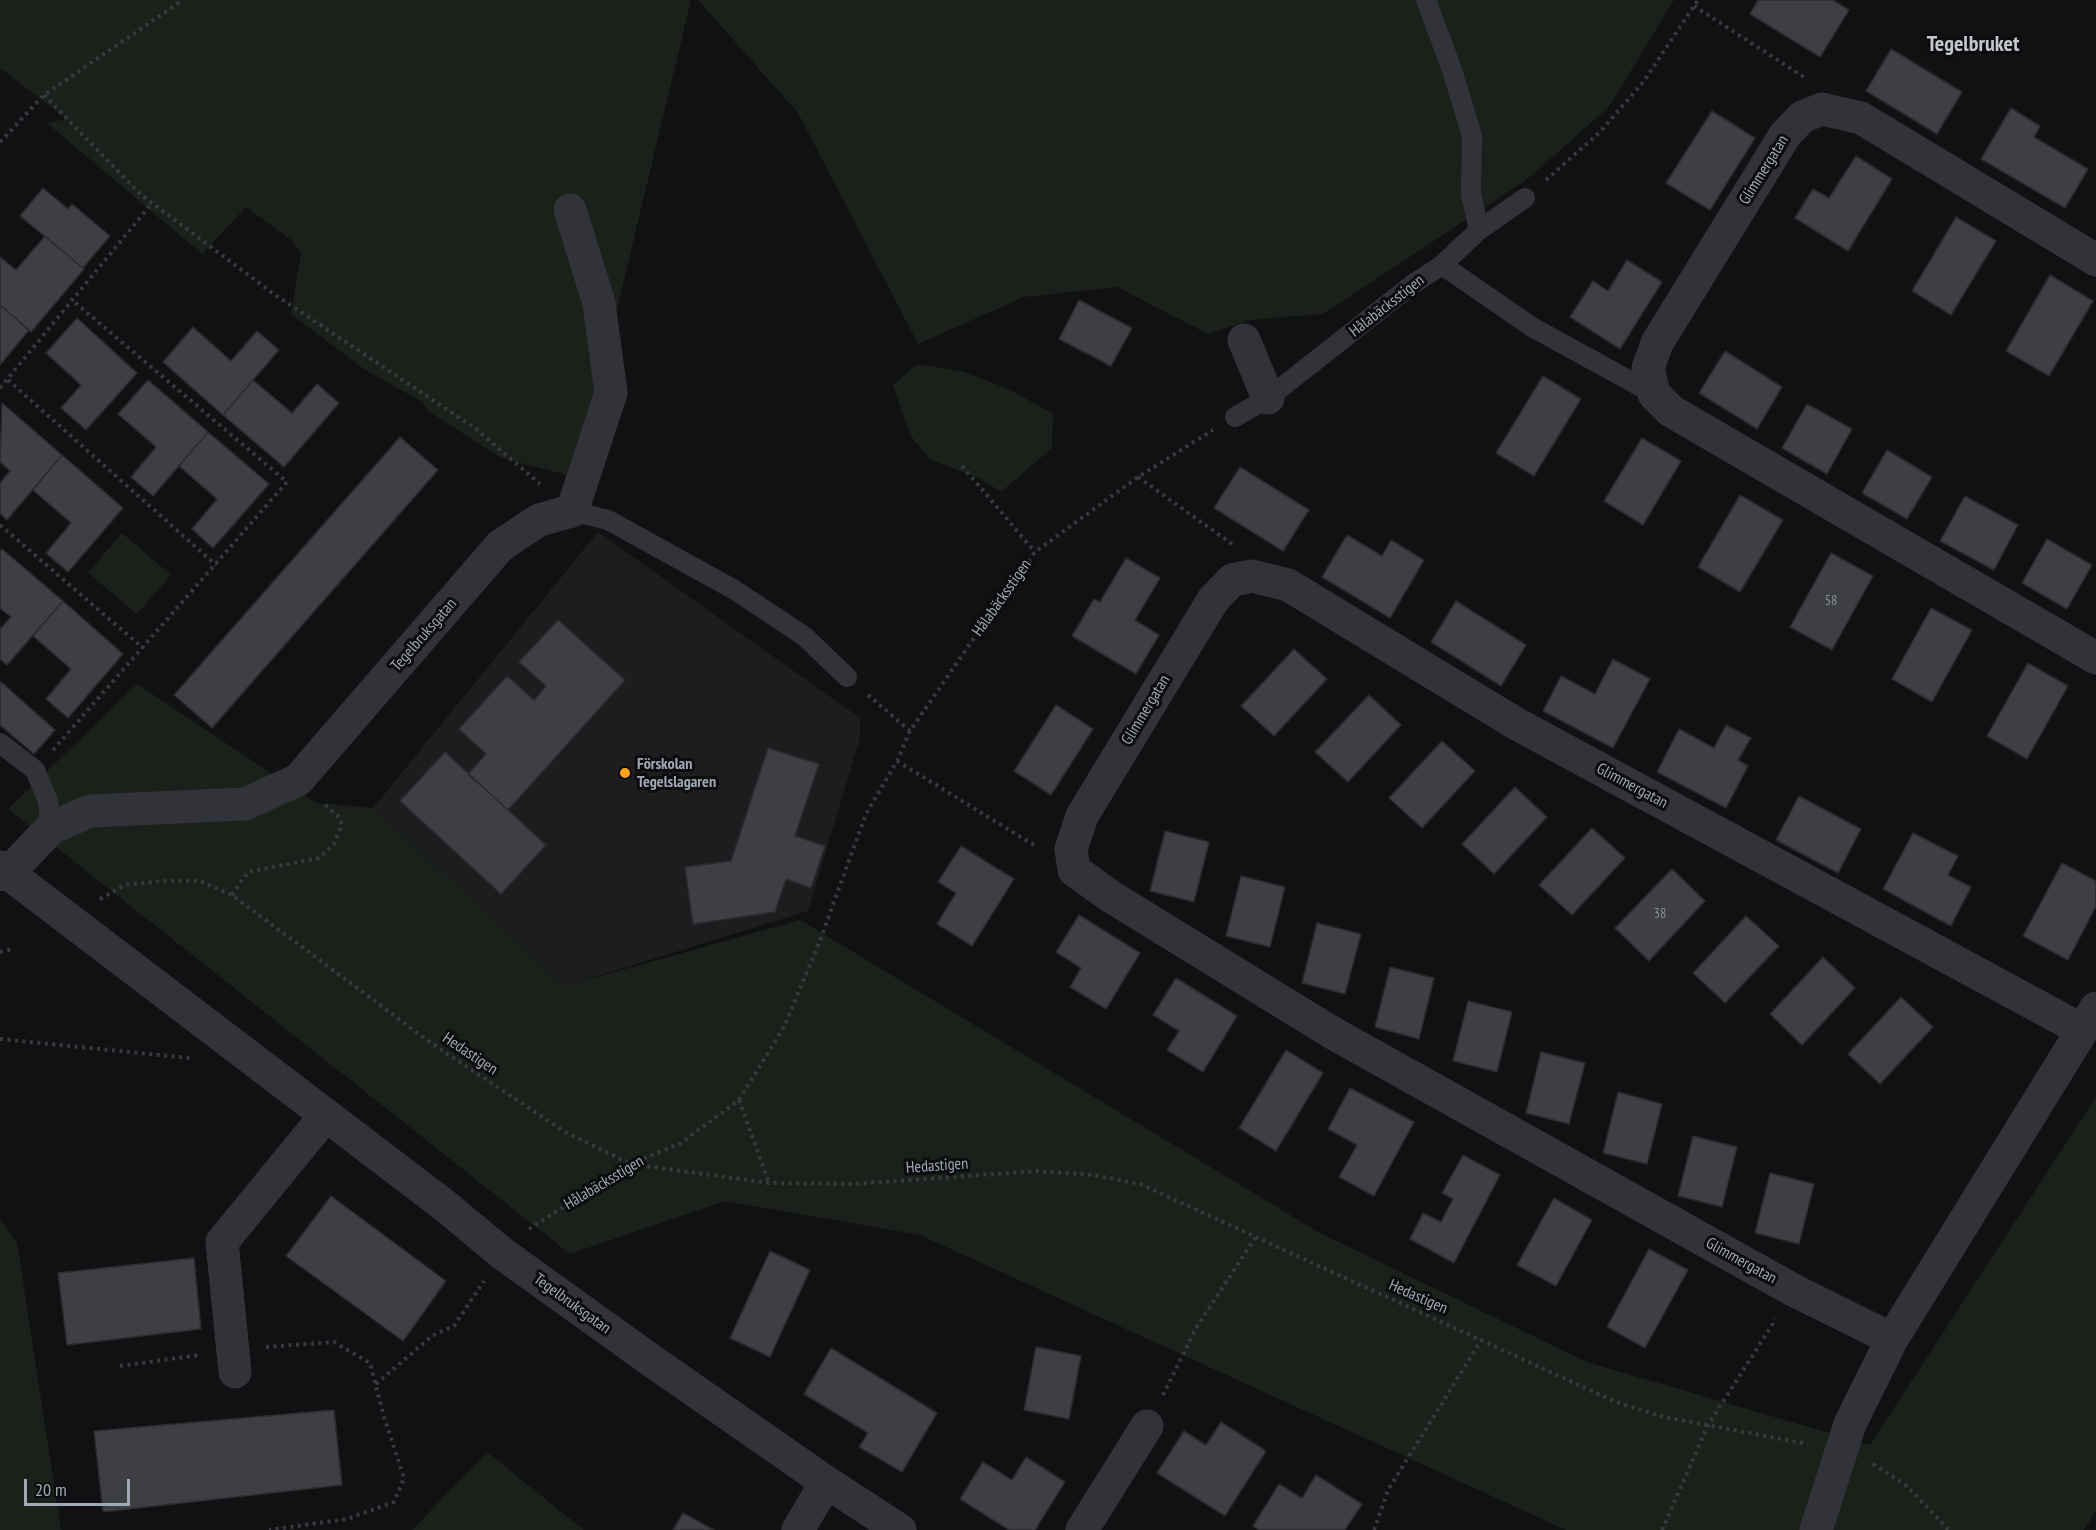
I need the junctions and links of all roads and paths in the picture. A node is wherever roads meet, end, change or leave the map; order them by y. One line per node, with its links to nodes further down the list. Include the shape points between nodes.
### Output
1 (183, 0): 5 (path)
2 (1426, 0): 11 (lane, via 1472,136 1471,194)
3 (1698, 0): 4 (path)
4 (1694, 6): 6 (path, via 1818,86); 8 (path, via 1644,81 1600,132)
5 (44, 95): 7 (path); 9 (path)
6 (1822, 109): 12 (street, via 1861,118); 18 (street, Glimmergatan, via 1802,117 1785,135 1657,343 1648,368)
7 (0, 142)
8 (1525, 198): 11 (lane, Hålabäcksstigen)
9 (152, 203): 14 (path); 23 (path, via 271,292 476,429)
10 (570, 210): 23 (street, via 599,303 611,393)
11 (1479, 230): 13 (lane, Hålabäcksstigen)
12 (2096, 260)
13 (1443, 265): 18 (lane, via 1532,327); 19 (lane, Hålabäcksstigen, via 1413,284)
14 (72, 300): 16 (path); 26 (path, via 287,482)
15 (1244, 340): 19 (street)
16 (8, 380): 17 (path); 26 (path)
17 (0, 388)
18 (1653, 394): 29 (street, via 1671,411)
19 (1268, 398): 20 (lane, Hålabäcksstigen)
20 (1235, 417): 22 (path, Hålabäcksstigen)
21 (963, 466): 25 (path)
22 (1137, 477): 25 (path, Hålabäcksstigen); 27 (path, via 1244,553)
23 (572, 511): 30 (lane, via 608,520 733,589 804,636); 35 (street, Tegelbruksgatan, via 539,520 500,546)
24 (0, 525): 28 (path)
25 (1035, 552): 31 (path, Hålabäcksstigen)
26 (216, 565): 28 (path)
27 (1252, 576): 37 (street, Glimmergatan, via 1232,580 1213,600 1094,796 1082,816 1071,849); 43 (street, Glimmergatan, via 1287,585 1515,723)
28 (142, 648): 34 (path)
29 (2096, 658)
30 (847, 677): 31 (path)
31 (910, 730): 33 (path, Hålabäcksstigen)
32 (0, 743): 34 (lane)
33 (897, 761): 37 (path); 46 (path, Hålabäcksstigen, via 866,814 784,1027)
34 (35, 770): 36 (lane, via 48,801)
35 (298, 780): 36 (street, Tegelbruksgatan, via 244,804 90,811); 39 (path, via 337,814 342,824 334,844 319,858 248,872)
36 (51, 828): 38 (street, Tegelbruksgatan)
37 (1074, 870): 52 (street, Glimmergatan, via 1331,1032)
38 (3, 872): 45 (street, Tegelbruksgatan)
39 (232, 894): 40 (path, Hedastigen, via 200,881 162,880 125,885); 48 (path, Hedastigen, via 431,1042 565,1132)
40 (100, 899)
41 (12, 949): 42 (path)
42 (0, 952)
43 (2089, 1019): 54 (street, Glimmergatan)
44 (0, 1039): 45 (path, via 213,1060)
45 (231, 1044): 47 (street, Tegelbruksgatan)
46 (739, 1100): 48 (path, Hålabäcksstigen, via 681,1143); 49 (path)
47 (326, 1115): 51 (street, Tegelbruksgatan); 55 (street, via 222,1242)
48 (631, 1164): 49 (path, Hedastigen); 51 (path, Hålabäcksstigen)
49 (769, 1183): 50 (path, Hedastigen, via 854,1184 1037,1171 1093,1175 1140,1184)
50 (1255, 1238): 53 (path, Hedastigen); 59 (path, via 1196,1328)
51 (501, 1251): 57 (path, via 454,1326 432,1336); 62 (street, Tegelbruksgatan)
52 (1795, 1291): 54 (street, Glimmergatan); 58 (path)
53 (1482, 1339): 58 (path, Hedastigen, via 1616,1402); 67 (path, via 1388,1490)
54 (1892, 1339): 69 (street, Glimmergatan, via 1850,1424)
55 (234, 1361): 56 (path); 57 (path, via 334,1341 370,1363)
56 (120, 1366)
57 (375, 1384): 63 (path, via 404,1478 394,1502 347,1519)
58 (1708, 1425): 60 (path, Hedastigen); 68 (path)
59 (1147, 1426): 66 (street)
60 (1813, 1445)
61 (1868, 1461): 70 (path, via 1907,1486)
62 (826, 1482): 64 (street); 65 (street, Tegelbruksgatan)
63 (269, 1530)
64 (798, 1530)
65 (900, 1530)
66 (1082, 1530)
67 (1374, 1530)
68 (1662, 1530)
69 (1816, 1530)
70 (1949, 1530)

